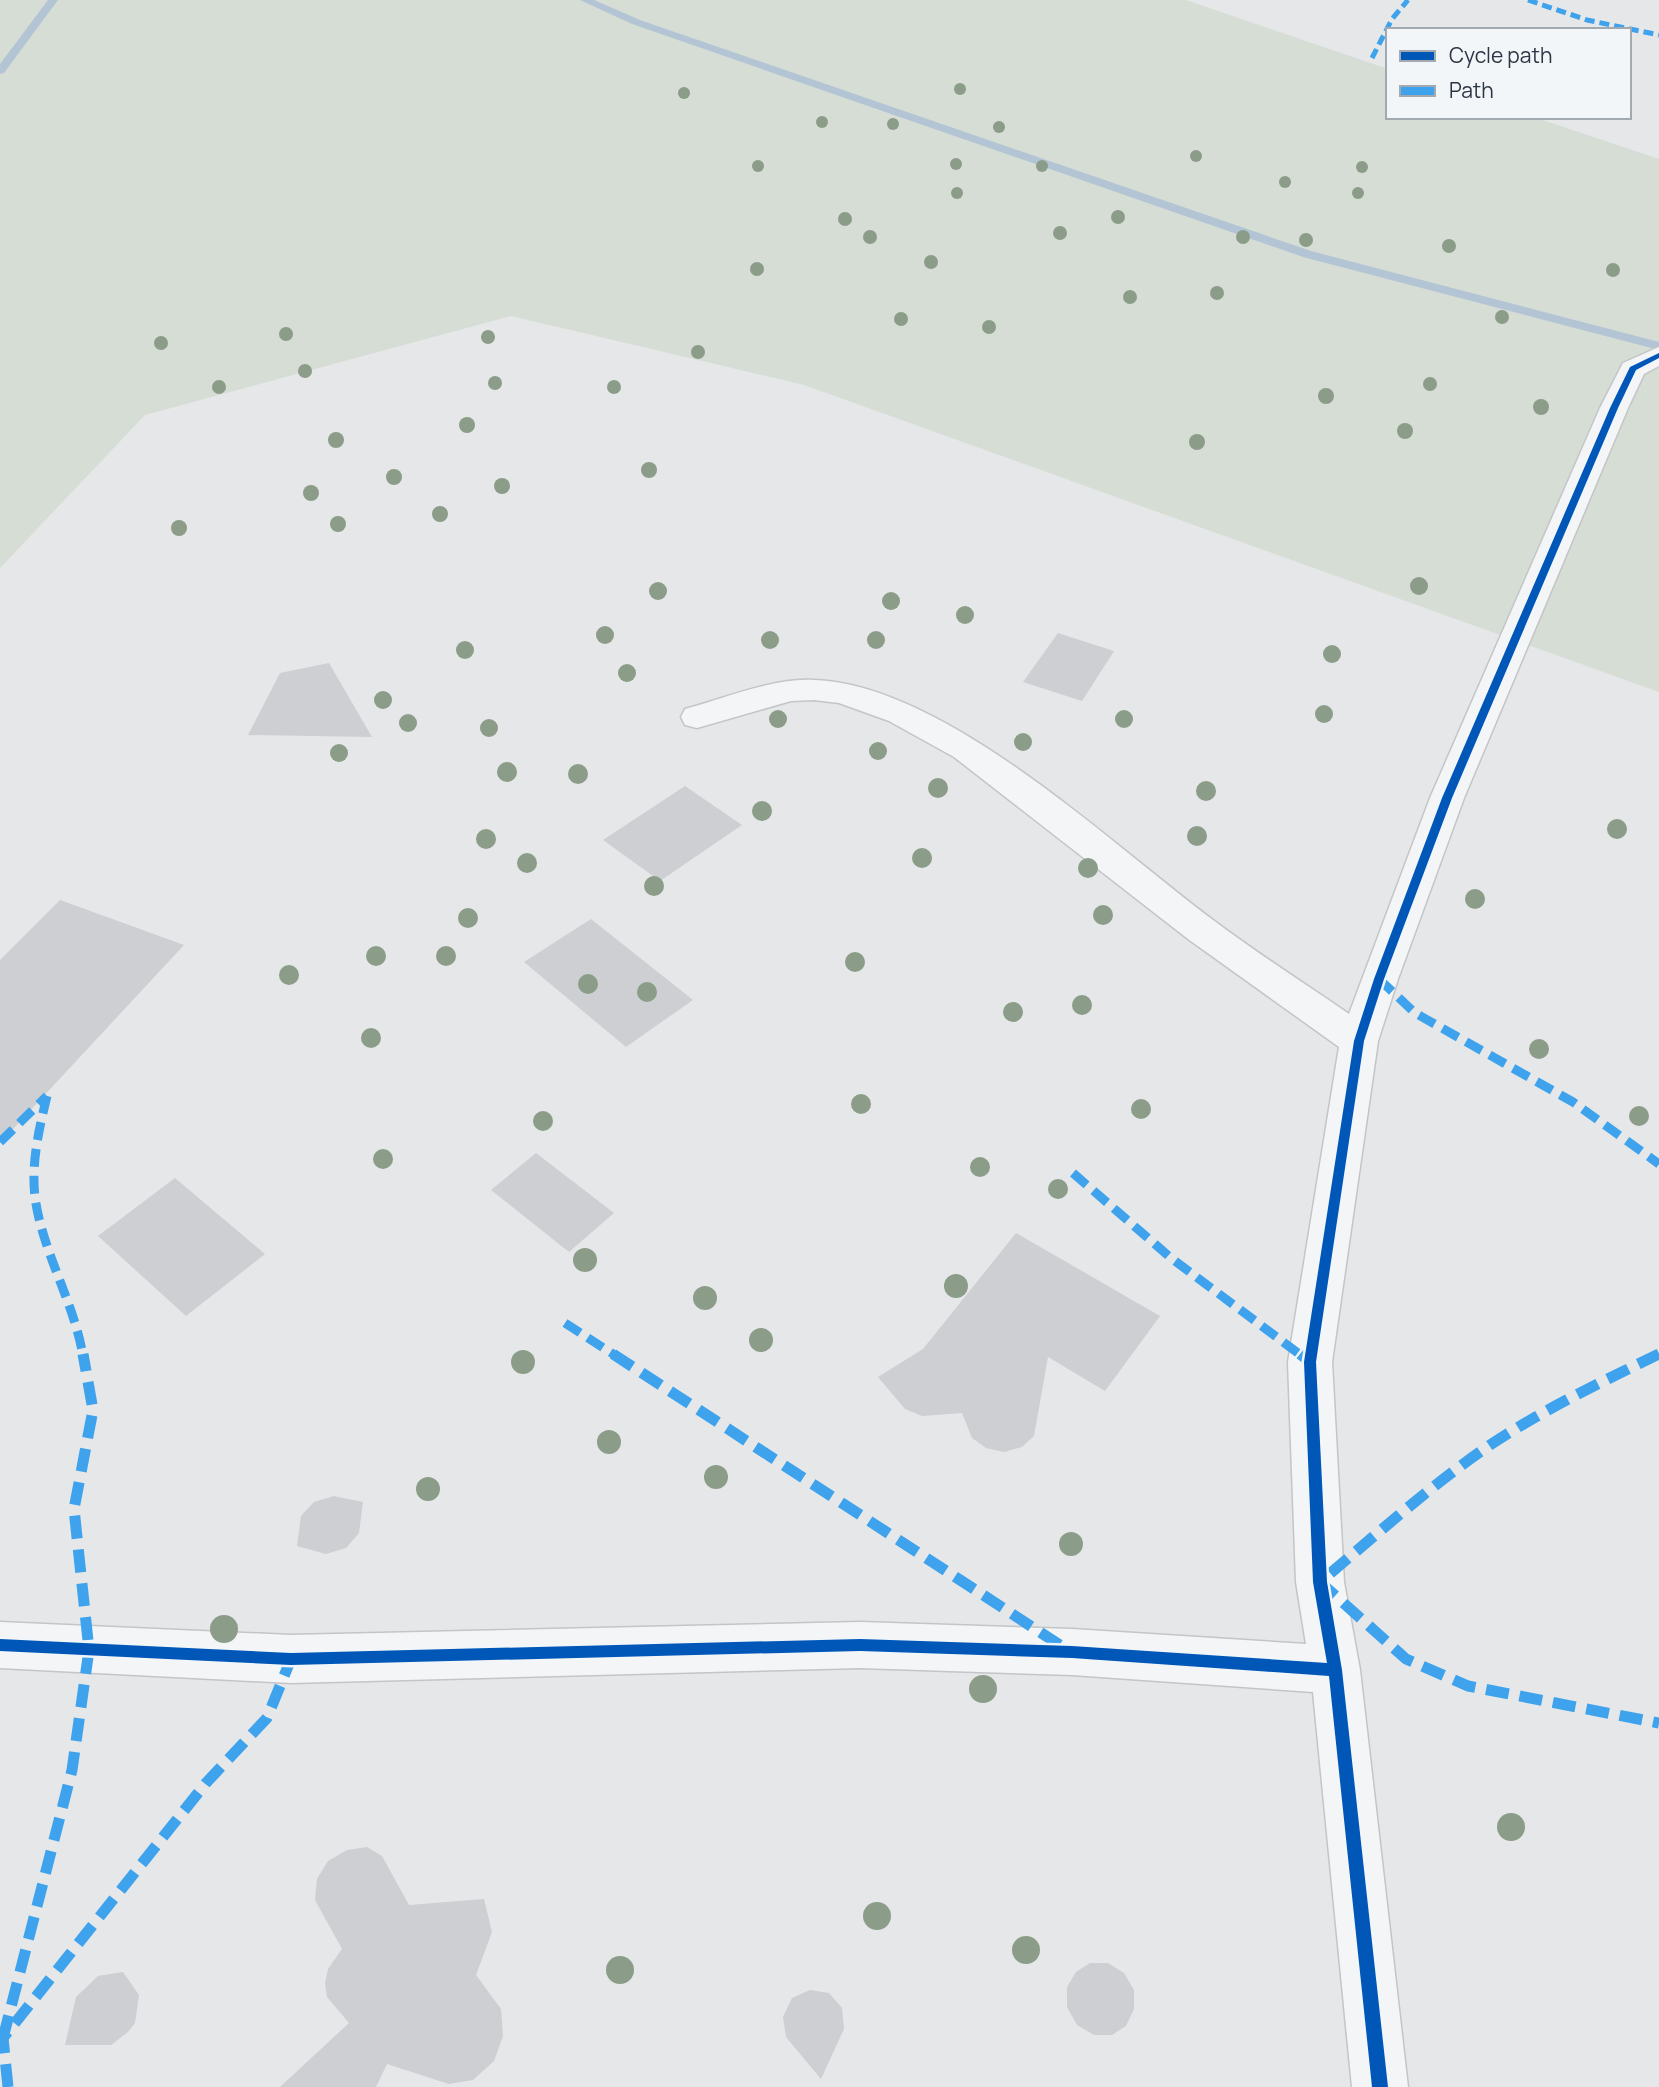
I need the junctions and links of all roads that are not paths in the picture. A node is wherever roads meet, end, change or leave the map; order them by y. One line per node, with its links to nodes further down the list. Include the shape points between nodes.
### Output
1 (1659, 355): 3 (street, via 1633,369 1614,408 1447,798)
2 (697, 717): 3 (street, via 790,691 814,690 844,693 901,714 965,750 1202,930)
3 (1359, 1041): 5 (street, via 1310,1362 1320,1582)
4 (0, 1645): 5 (street, via 291,1659 860,1645 1072,1652)
5 (1335, 1670): 6 (street)
6 (1380, 2087)

